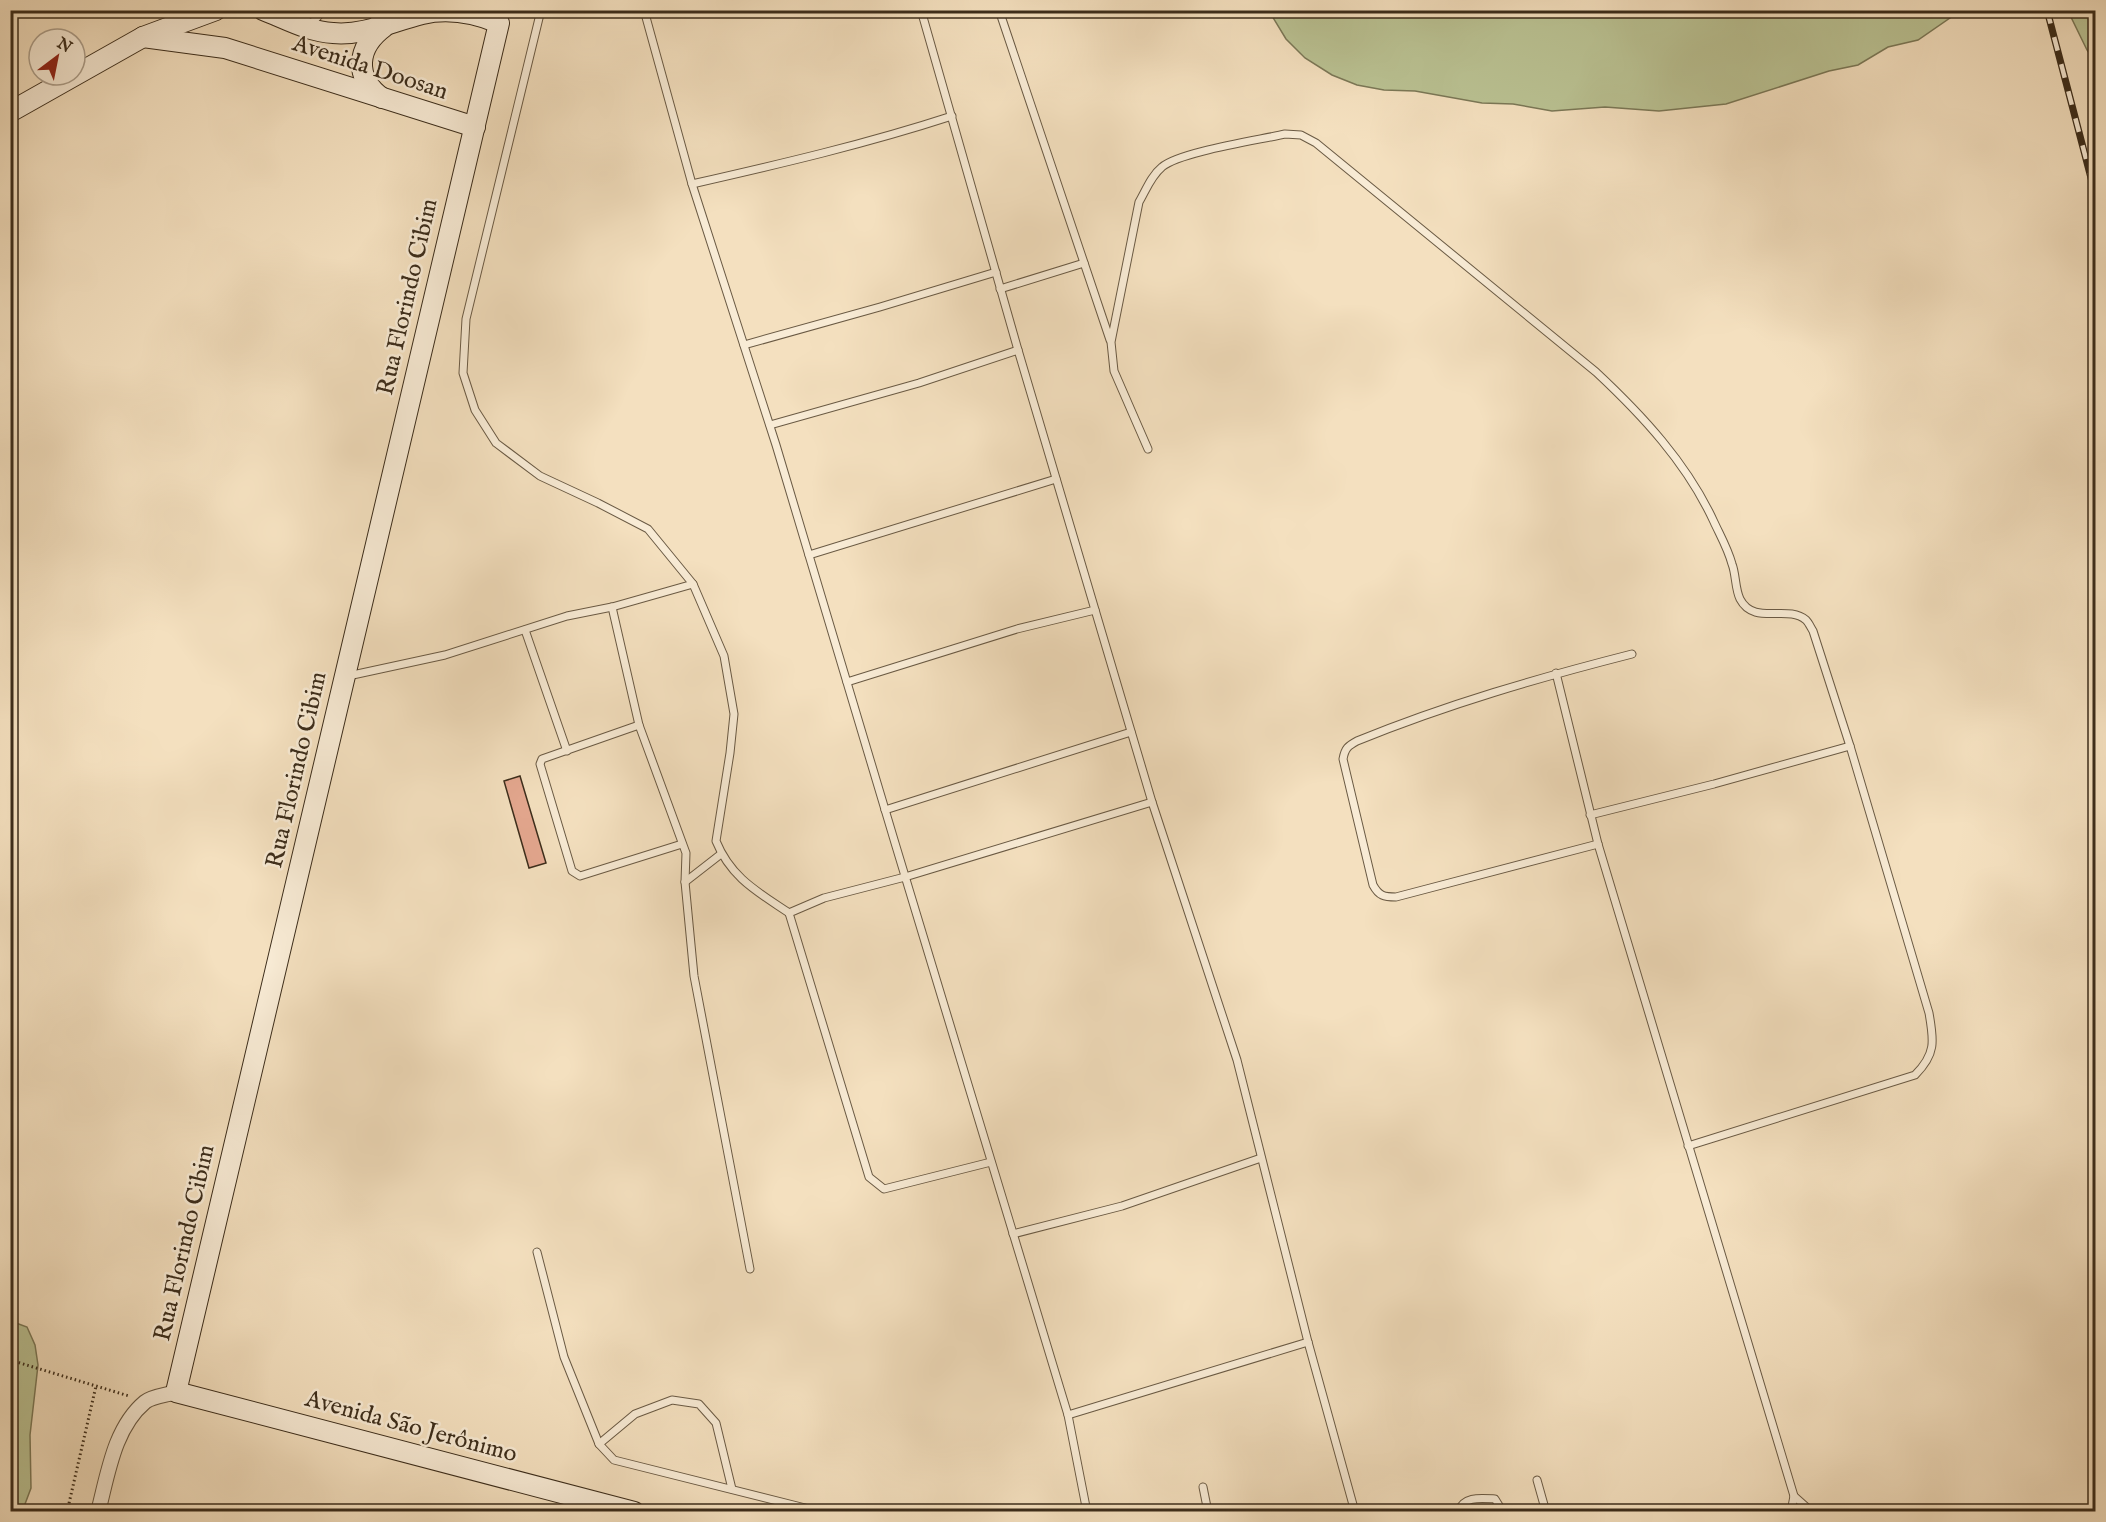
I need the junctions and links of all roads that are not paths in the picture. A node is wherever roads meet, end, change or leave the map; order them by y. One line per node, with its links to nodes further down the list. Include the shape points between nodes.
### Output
1 (216, 10): 14 (street)
2 (221, 10): 15 (street, via 213,21 212,32)
3 (263, 10): 12 (street, Avenida Doosan)
4 (324, 10): 12 (lane)
5 (369, 10): 13 (lane)
6 (541, 10): 31 (lane, via 466,319 463,373 475,410 496,443 540,476 648,529)
7 (644, 10): 20 (lane)
8 (921, 10): 18 (lane)
9 (999, 10): 21 (lane)
10 (421, 12): 11 (street, Avenida Doosan); 13 (street, Avenida Doosan)
11 (500, 17): 19 (street, Rua Florindo Cibim)
12 (308, 27): 13 (street, Avenida Doosan, via 332,33)
13 (384, 27): 16 (street, via 364,48 362,63 364,78)
14 (143, 37): 15 (street, Avenida Doosan); 17 (street)
15 (225, 48): 16 (street, Avenida Doosan)
16 (385, 100): 19 (street, Avenida Doosan)
17 (10, 112)
18 (952, 116): 20 (lane, via 878,140); 22 (lane)
19 (475, 128): 37 (street, Rua Florindo Cibim)
20 (692, 184): 25 (lane)
21 (1084, 263): 23 (lane); 24 (lane)
22 (996, 272): 23 (lane); 25 (lane)
23 (1000, 289): 26 (lane)
24 (1111, 342): 28 (lane, via 1114,371); 41 (lane, via 1139,202 1161,168 1178,157 1285,134 1301,135 1316,143 1596,372 1635,409 1690,479 1713,520 1732,563 1739,598 1751,611 1797,615 1807,621)
25 (744, 345): 27 (lane)
26 (1018, 350): 27 (lane, via 919,383); 29 (lane)
27 (770, 424): 30 (lane)
28 (1148, 449)
29 (1056, 479): 30 (lane); 33 (lane)
30 (809, 555): 38 (lane)
31 (693, 584): 32 (lane); 48 (lane, via 724,656 734,714 716,841)
32 (612, 607): 34 (lane); 39 (lane)
33 (1095, 610): 38 (lane, via 1017,629); 40 (lane)
34 (525, 630): 37 (lane, via 445,655); 42 (lane)
35 (1632, 654): 36 (lane)
36 (1556, 673): 45 (lane); 47 (lane, via 1453,705 1347,746 1343,759 1373,885 1383,897 1396,897)
37 (345, 677): 59 (street, Rua Florindo Cibim)
38 (847, 682): 44 (lane)
39 (639, 725): 42 (lane); 46 (lane)
40 (1131, 732): 43 (lane); 44 (lane)
41 (1850, 746): 45 (lane); 52 (lane, via 1929,1013 1933,1049 1915,1075)
42 (567, 751): 46 (lane, via 544,757 540,764 572,871 580,876)
43 (1152, 802): 49 (lane); 53 (lane, via 1237,1060)
44 (885, 810): 49 (lane)
45 (1590, 815): 47 (lane)
46 (682, 844): 50 (lane, via 686,853)
47 (1598, 844): 52 (lane)
48 (721, 854): 50 (lane); 51 (lane, via 745,884)
49 (905, 876): 51 (lane, via 824,898); 54 (lane)
50 (685, 882): 57 (lane, via 694,976)
51 (789, 913): 54 (lane, via 869,1177 884,1189)
52 (1688, 1146): 65 (lane)
53 (1261, 1158): 55 (lane, via 1122,1206); 58 (lane)
54 (991, 1162): 55 (lane)
55 (1013, 1234): 60 (lane)
56 (537, 1252): 61 (lane, via 564,1357)
57 (750, 1269)
58 (1308, 1342): 60 (lane); 71 (lane)
59 (176, 1392): 66 (street, via 146,1401 129,1422 114,1448); 67 (street, Avenida São Jerônimo)
60 (1068, 1415): 69 (lane)
61 (599, 1444): 64 (lane, via 614,1460); 64 (lane, via 635,1414 672,1400 699,1404 716,1423)
62 (1537, 1480): 74 (lane)
63 (1203, 1487): 70 (lane)
64 (732, 1489): 68 (lane)
65 (1794, 1496): 75 (lane); 76 (lane)
66 (98, 1512)
67 (634, 1512)
68 (821, 1512)
69 (1087, 1512)
70 (1208, 1512)
71 (1355, 1512)
72 (1458, 1512): 73 (lane, via 1462,1503 1470,1499 1495,1499)
73 (1503, 1512)
74 (1546, 1512)
75 (1791, 1512)
76 (1812, 1512)

